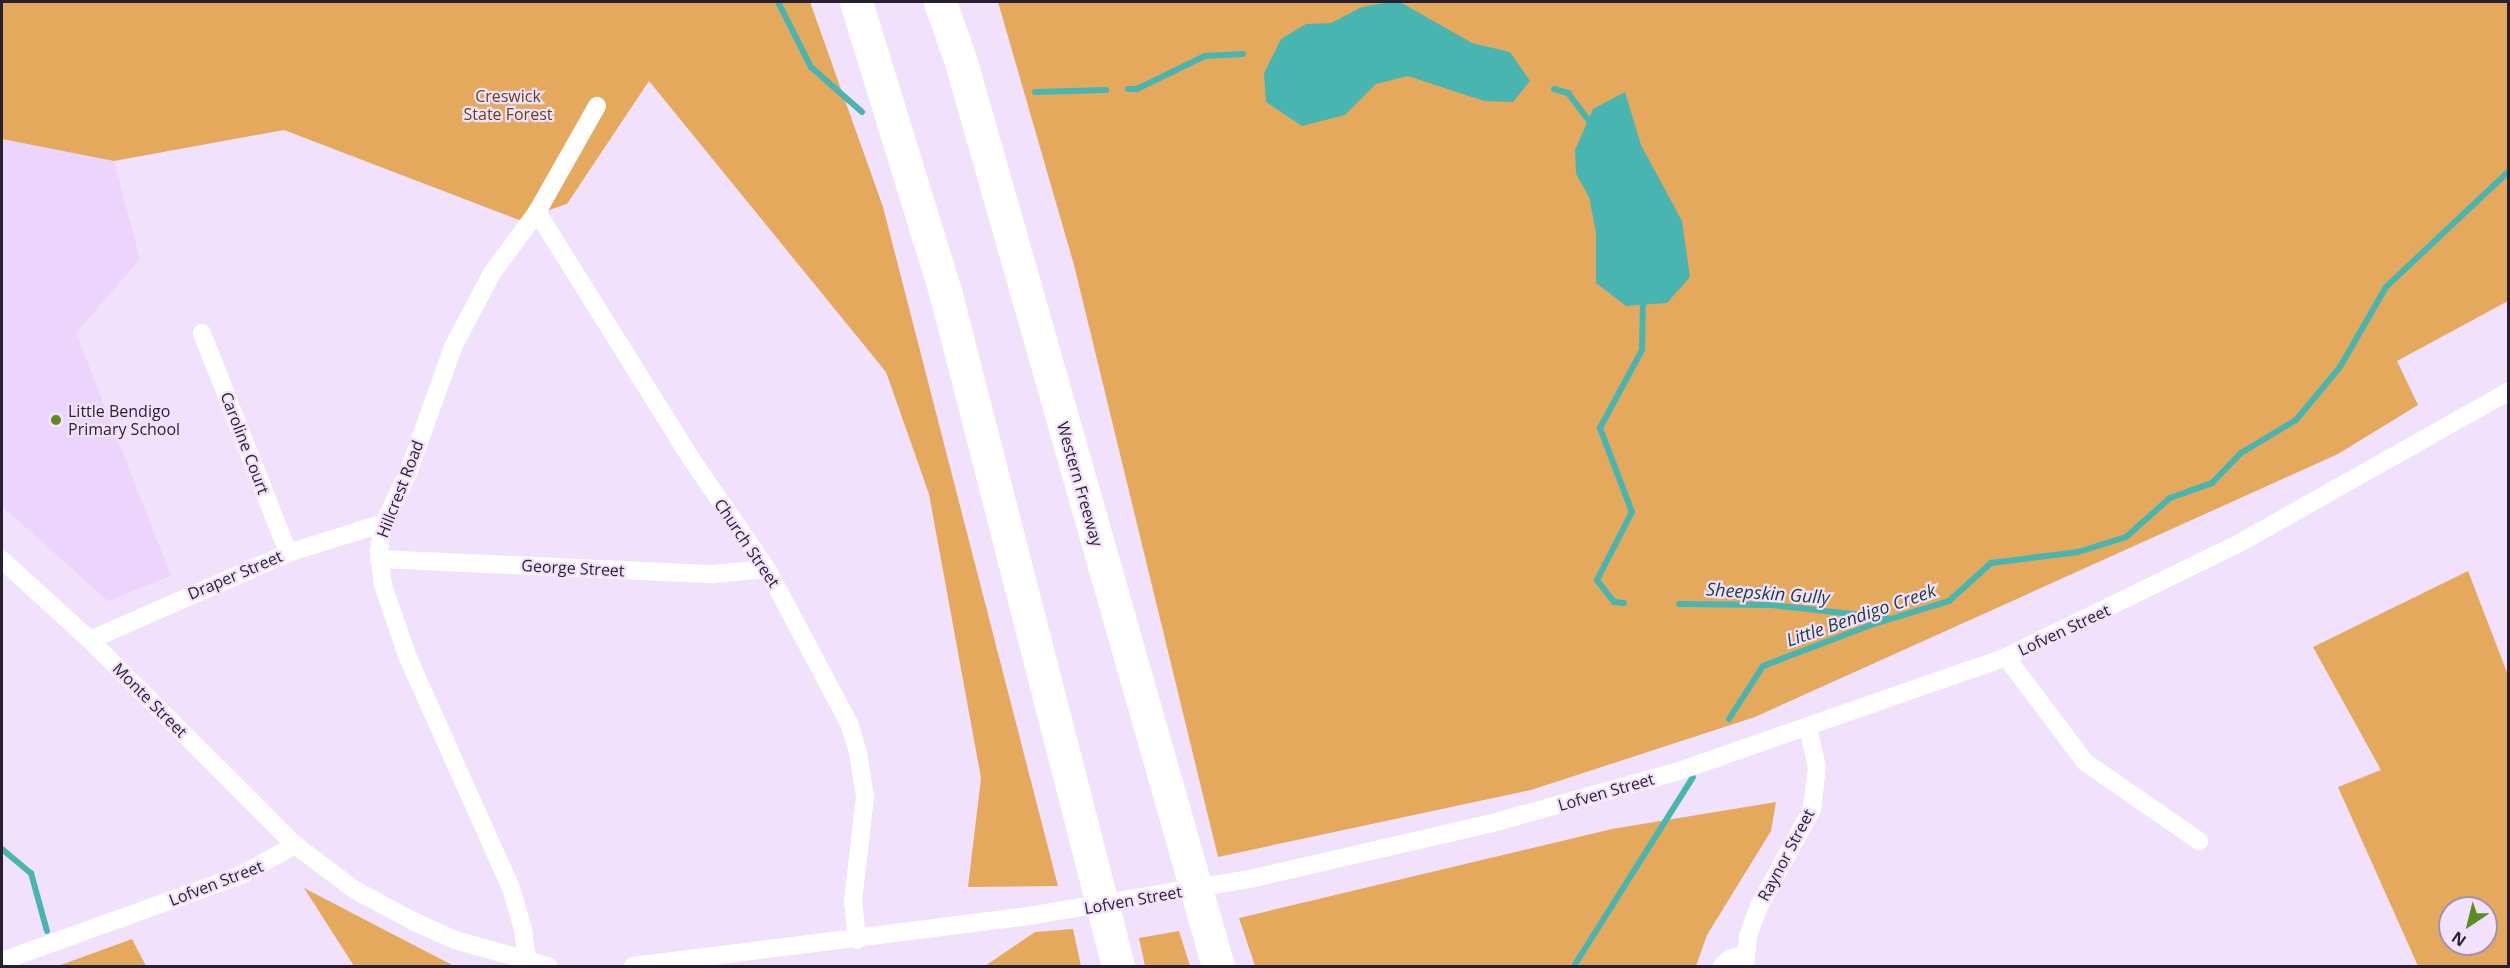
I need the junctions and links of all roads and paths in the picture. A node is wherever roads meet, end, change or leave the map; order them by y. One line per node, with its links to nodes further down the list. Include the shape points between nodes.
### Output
1 (856, 2): 23 (highway, via 946,294)
2 (940, 2): 24 (highway, Western Freeway, via 961,62)
3 (597, 106): 4 (street, Hillcrest Road)
4 (537, 212): 7 (street, Hillcrest Road, via 492,273 453,347 408,473); 11 (street, Church Street, via 692,460)
5 (202, 333): 8 (street, Caroline Court)
6 (2508, 392): 13 (street, Lofven Street, via 2236,545)
7 (384, 523): 8 (street, Draper Street); 9 (street, Hillcrest Road)
8 (288, 553): 12 (street, Draper Street)
9 (379, 559): 11 (street, George Street, via 713,574); 20 (street, Hillcrest Road, via 383,585 408,658 511,888 523,929)
10 (2, 560): 12 (street, Monte Street)
11 (767, 568): 17 (street, Church Street, via 844,713 858,752 865,797 853,901)
12 (90, 640): 16 (street, Monte Street)
13 (2006, 657): 14 (street, Lofven Street); 15 (street, via 2085,762)
14 (1808, 729): 17 (street, Lofven Street, via 1581,800 1250,879); 18 (street, Raynor Street, via 1817,767 1812,809 1759,906)
15 (2199, 841)
16 (295, 845): 19 (street, Lofven Street, via 243,874); 20 (street, via 390,910 455,940)
17 (856, 940): 22 (street, Lofven Street)
18 (1745, 960): 25 (street, Raynor Street, via 1729,959)
19 (2, 961)
20 (526, 961): 21 (street)
21 (548, 966)
22 (633, 966)
23 (1118, 966)
24 (1218, 966)
25 (1722, 966)

